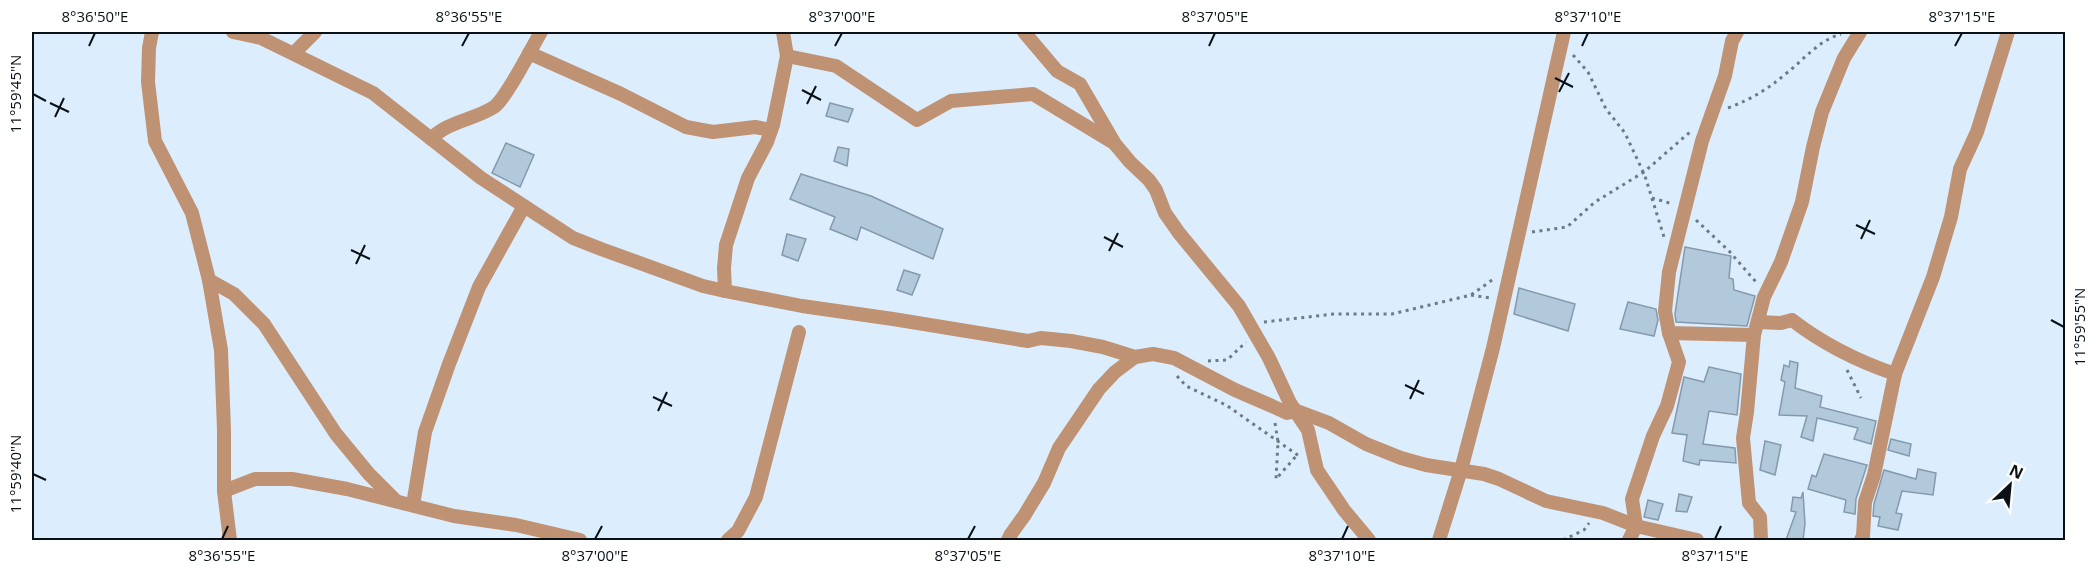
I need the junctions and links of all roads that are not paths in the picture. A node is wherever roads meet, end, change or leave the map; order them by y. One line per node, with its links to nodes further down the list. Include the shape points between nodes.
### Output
1 (152, 32): 18 (street, via 148,82 155,141 192,213)
2 (233, 32): 11 (street, via 261,38)
3 (315, 32): 11 (street)
4 (541, 32): 12 (street)
5 (783, 32): 13 (street)
6 (1024, 32): 16 (street, via 1057,71 1080,84)
7 (1737, 32): 22 (street, via 1702,141 1672,256 1665,311)
8 (1860, 32): 20 (street, via 1844,58 1822,112 1802,202)
9 (2008, 32): 24 (street, via 1977,132 1960,169 1951,217 1932,277)
10 (1563, 37): 26 (street, via 1504,301)
11 (294, 53): 15 (street, via 373,93)
12 (529, 53): 14 (street, via 686,127 713,132 755,127); 15 (street, via 500,103 445,127)
13 (787, 56): 14 (street); 16 (street, via 836,66 917,120 951,101 1034,94)
14 (771, 130): 19 (street, via 748,178 726,245)
15 (431, 139): 17 (street)
16 (1115, 144): 25 (street, via 1149,180 1165,213 1224,287)
17 (524, 206): 19 (street, via 573,238); 29 (street, via 479,287 449,364 425,432)
18 (209, 279): 27 (street, via 220,350); 28 (street, via 234,294 264,324 336,434)
19 (725, 291): 23 (street, via 1028,341 1071,341)
20 (1756, 329): 22 (street); 24 (street, via 1792,320 1816,339); 39 (street, via 1743,438 1749,503 1760,517)
21 (799, 332): 33 (street, via 756,497 738,531)
22 (1669, 333): 30 (street, via 1679,362 1632,499)
23 (1135, 357): 25 (street, via 1153,354 1174,358 1287,413); 34 (street, via 1099,389 1059,448 1044,483)
24 (1895, 374): 40 (street, via 1875,475 1865,502)
25 (1297, 411): 26 (street, via 1401,458); 35 (street, via 1308,430 1317,470)
26 (1461, 470): 30 (street, via 1499,479 1546,501 1597,512); 36 (street)
27 (224, 491): 28 (street, via 255,479 292,479); 31 (street)
28 (396, 501): 29 (street)
29 (413, 505): 32 (street)
30 (1636, 526): 37 (street); 38 (street)
31 (230, 540)
32 (580, 540)
33 (728, 540)
34 (1008, 540)
35 (1369, 540)
36 (1439, 540)
37 (1629, 540)
38 (1697, 540)
39 (1761, 540)
40 (1861, 540)

